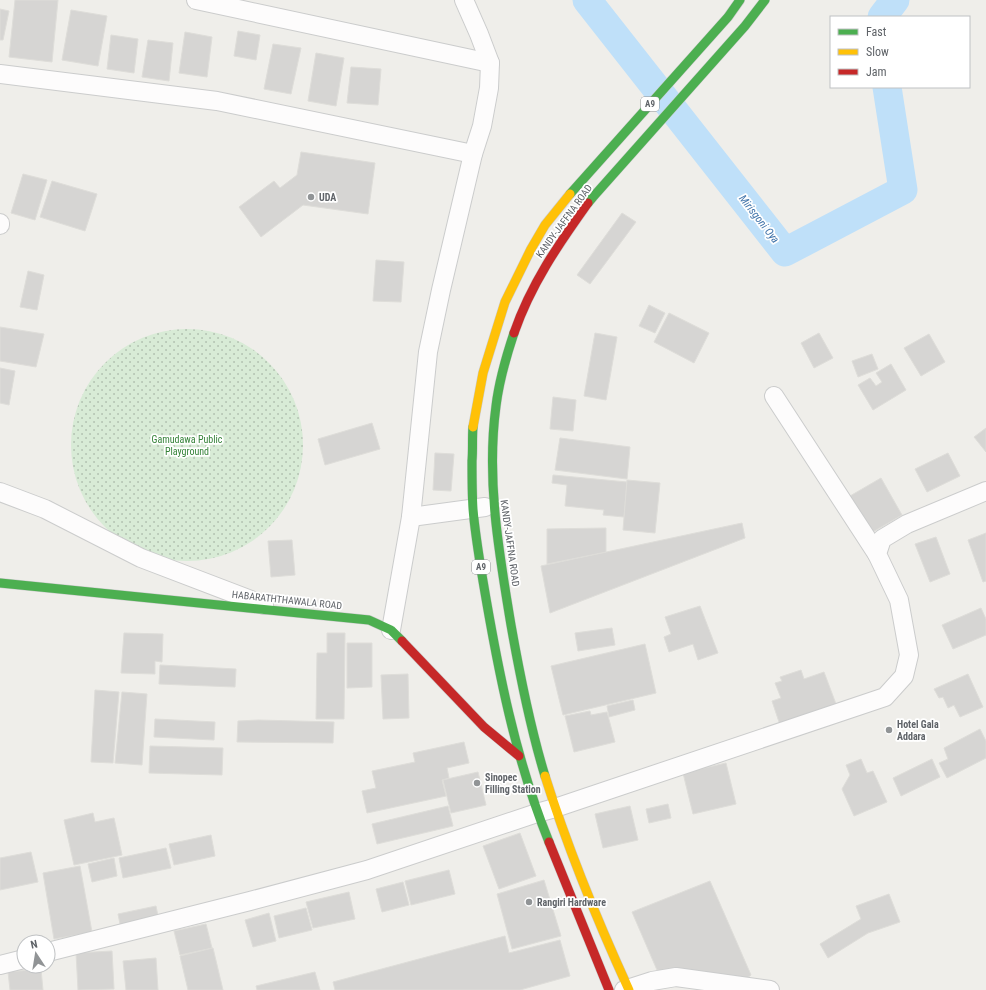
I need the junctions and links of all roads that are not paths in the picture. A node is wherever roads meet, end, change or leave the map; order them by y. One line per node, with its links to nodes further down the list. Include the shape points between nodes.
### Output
1 (196, 0): 5 (street)
2 (464, 0): 5 (street)
3 (740, 0): 12 (main road, KANDY-JAFFNA ROAD / A9, via 728,17 568,195 545,225 531,249 505,302 483,373 473,430)
4 (765, 0): 11 (main road, KANDY-JAFFNA ROAD / A9, via 745,26 589,202 546,263 515,332 496,405 492,460)
5 (490, 63): 7 (street, via 489,88 482,126)
6 (0, 74): 7 (street, via 217,101)
7 (473, 154): 13 (street, via 428,352)
8 (774, 396): 14 (street)
9 (986, 491): 14 (street, via 907,524 882,539)
10 (0, 492): 16 (street, via 45,509 141,558)
11 (494, 506): 12 (street); 19 (main road, KANDY-JAFFNA ROAD / A9, via 503,579 520,672 532,730)
12 (473, 509): 13 (street); 18 (main road, KANDY-JAFFNA ROAD / A9, via 500,677)
13 (411, 517): 17 (street)
14 (877, 554): 19 (street, via 899,600 909,655 904,676 885,697)
15 (0, 583): 16 (main road, HABARATHTHAWALA ROAD)
16 (278, 610): 17 (main road, HABARATHTHAWALA ROAD, via 369,620)
17 (391, 630): 18 (main road, HABARATHTHAWALA ROAD, via 484,727)
18 (519, 756): 20 (main road, KANDY-JAFFNA ROAD / A9)
19 (555, 808): 20 (street); 24 (main road, KANDY-JAFFNA ROAD / A9, via 574,864)
20 (537, 813): 21 (street, via 367,870); 25 (main road, KANDY-JAFFNA ROAD / A9)
21 (56, 950)
22 (16, 961): 23 (street)
23 (0, 965)
24 (627, 989): 26 (street, via 676,976)
25 (609, 990)
26 (770, 990)

